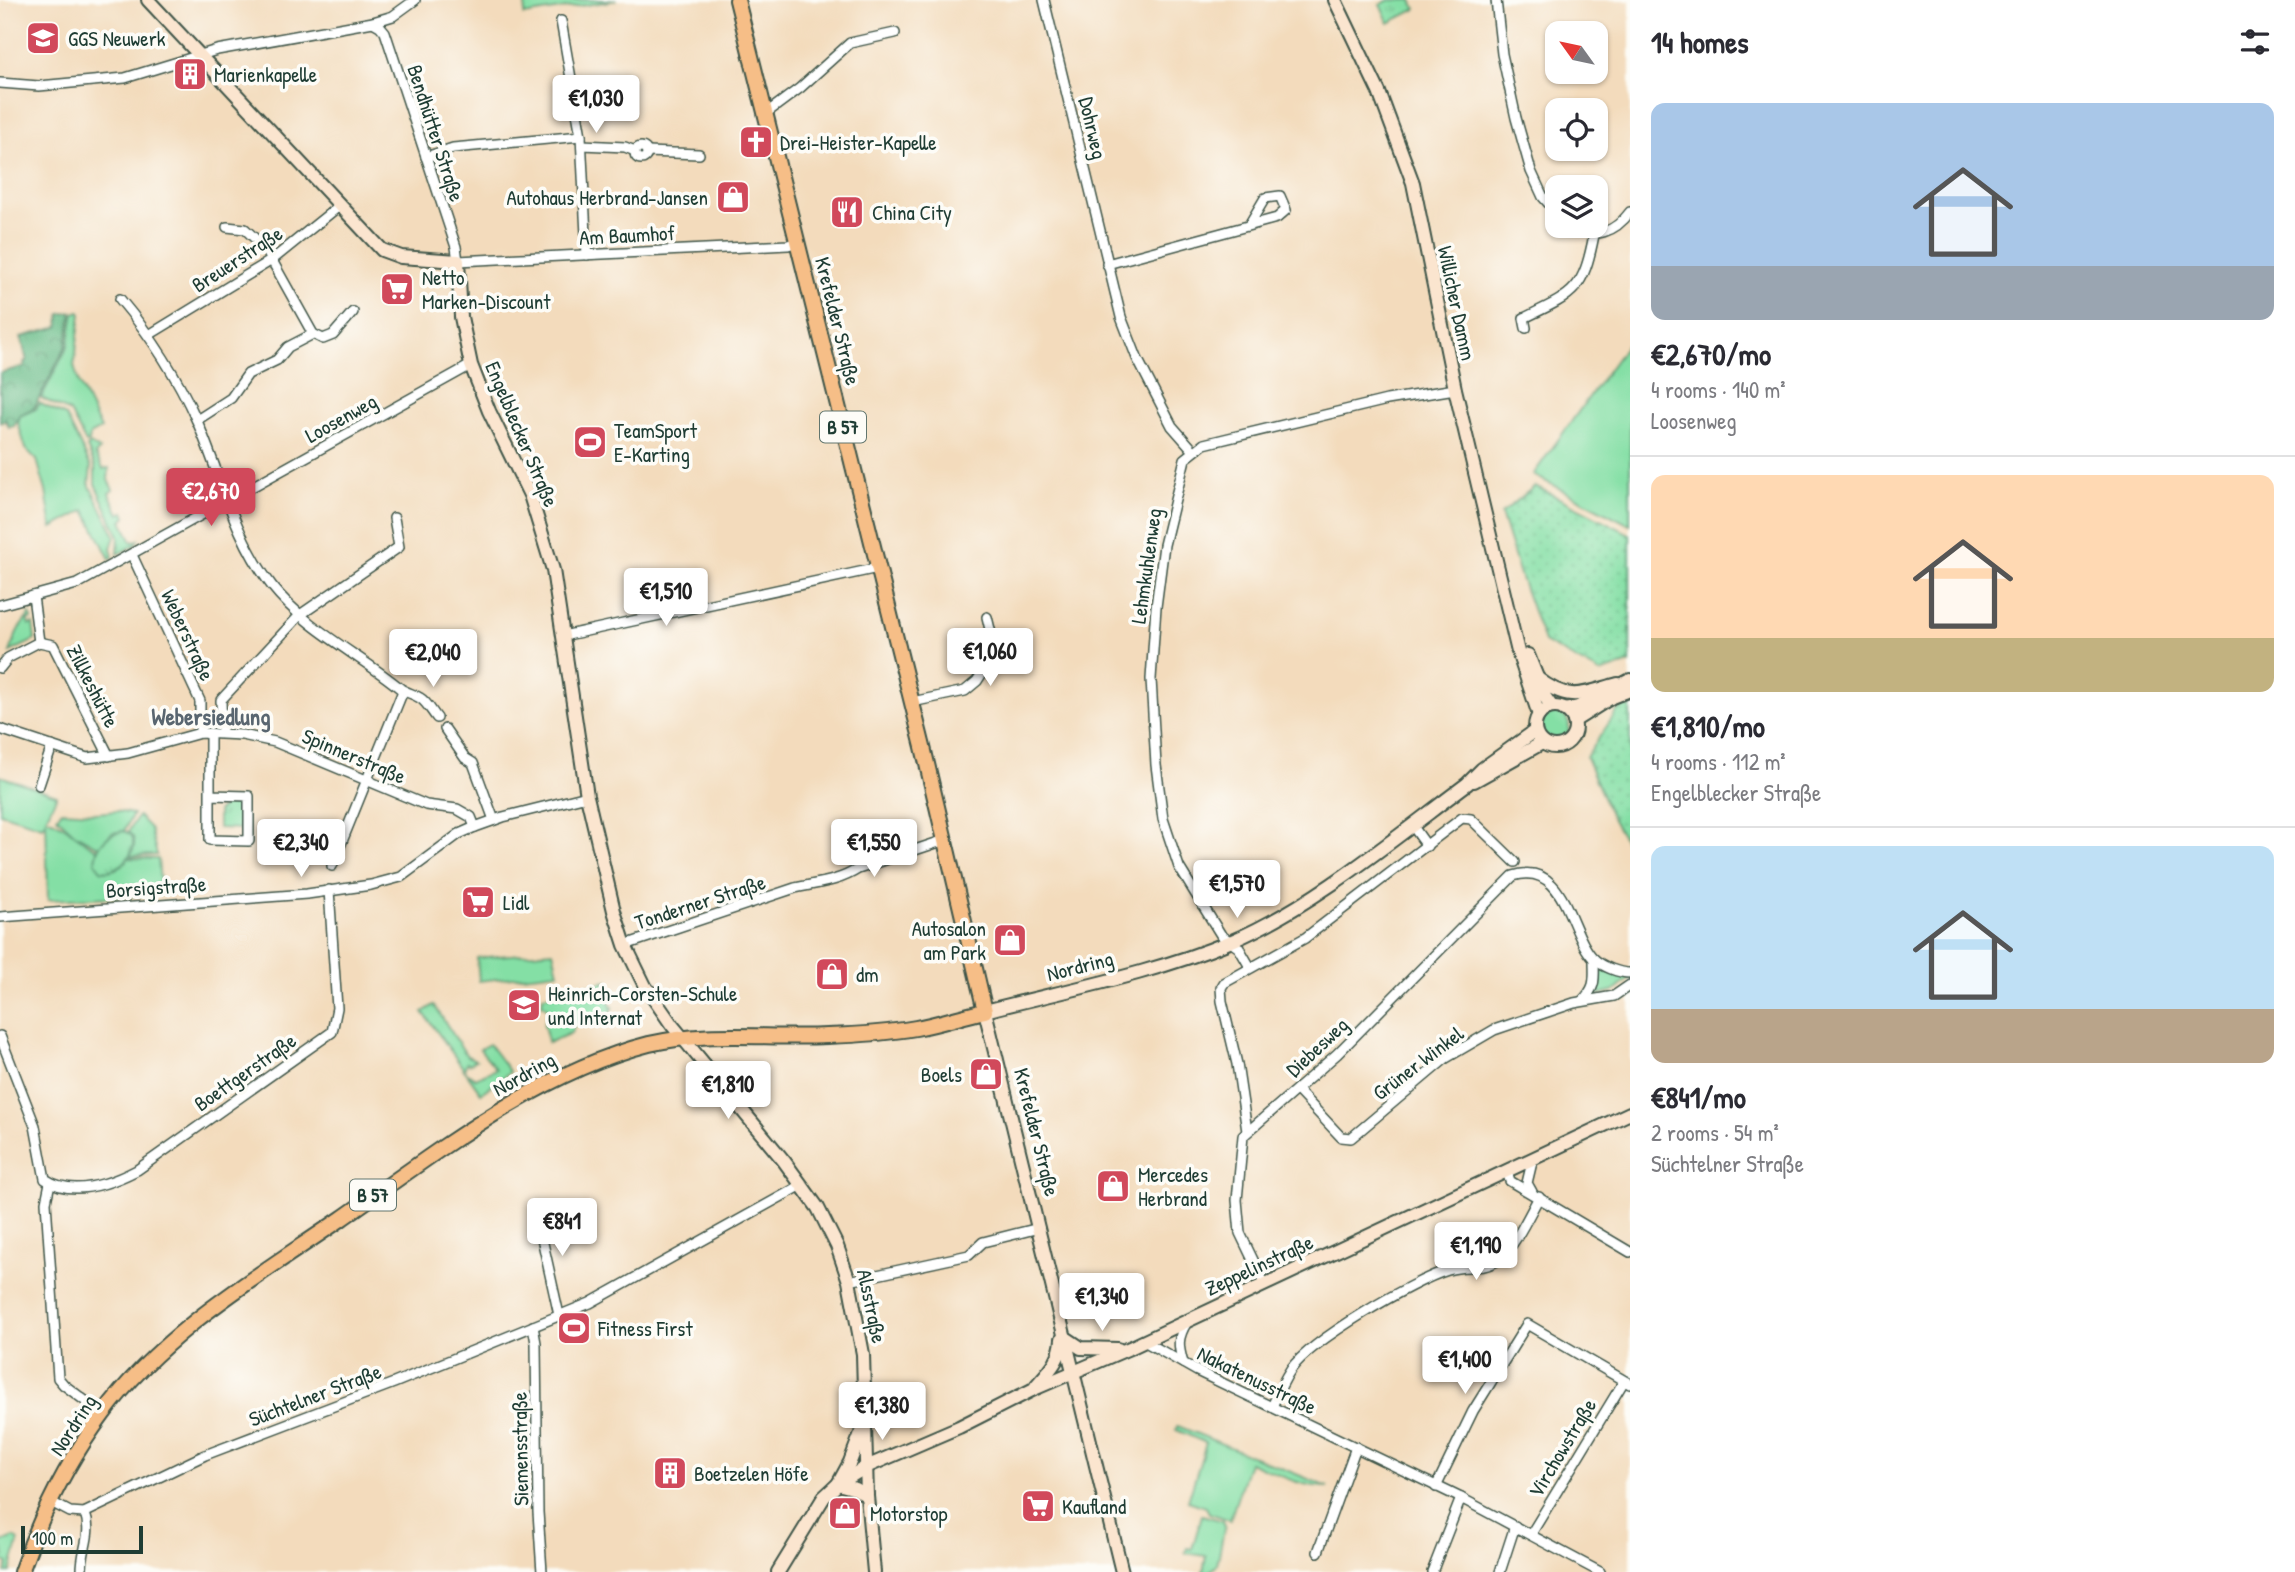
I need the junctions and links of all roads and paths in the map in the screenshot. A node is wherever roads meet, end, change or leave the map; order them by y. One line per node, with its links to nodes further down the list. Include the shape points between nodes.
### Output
1 (148, 0): 10 (street)
2 (415, 0): 8 (street, via 393,16)
3 (737, 0): 12 (main road, Krefelder Straße / B 57)
4 (1044, 0): 27 (street, Dohrweg)
5 (1335, 0): 34 (street, Willicher Damm, via 1413,183)
6 (1496, 0): 16 (street, via 1516,118 1531,171)
7 (561, 21): 13 (street)
8 (373, 22): 10 (street); 15 (street, Bendhütter Straße, via 385,32)
9 (895, 33): 12 (street, via 850,43)
10 (200, 56): 11 (street, via 125,78 39,86); 17 (street)
11 (0, 83)
12 (765, 114): 23 (main road, Krefelder Straße / B 57)
13 (581, 140): 14 (street, via 635,150 642,147 647,152); 15 (street, via 453,148); 24 (street)
14 (699, 154)
15 (426, 157): 26 (street, Bendhütter Straße)
16 (1545, 199)
17 (339, 206): 25 (street, Breuerstraße); 26 (street, via 390,254)
18 (1630, 212): 21 (street)
19 (1249, 225): 27 (street)
20 (227, 227): 25 (street, via 246,229)
21 (1608, 230)
22 (1593, 238): 30 (street, via 1585,272 1574,290 1524,318)
23 (797, 242): 24 (street, Am Baumhof); 40 (main road, Krefelder Straße / B 57)
24 (587, 255): 26 (street, Am Baumhof)
25 (272, 260): 31 (street); 32 (street, Breuerstraße)
26 (458, 261): 33 (street, Engelblecker Straße, via 461,317)
27 (1107, 264): 36 (street, Dohrweg, via 1137,358 1172,426)
28 (120, 299): 32 (street)
29 (353, 312): 31 (street, via 333,335 323,340)
30 (1526, 328)
31 (313, 334): 35 (street, via 248,374 231,398)
32 (149, 335): 35 (street, via 171,366)
33 (471, 365): 37 (street, Loosenweg); 46 (street, Engelblecker Straße, via 530,495 553,570)
34 (1455, 389): 36 (street, via 1387,400 1210,443); 45 (street, Willicher Damm)
35 (197, 420): 37 (street)
36 (1194, 451): 80 (street, Lehmkuhlenweg, via 1185,459 1172,506 1156,607 1151,680 1156,765 1163,819 1179,867 1221,935)
37 (226, 502): 39 (street, Loosenweg); 43 (street, via 272,585)
38 (394, 518): 43 (street, via 399,547)
39 (131, 555): 41 (street, Loosenweg, via 77,584); 60 (street, Weberstraße, via 200,701)
40 (878, 568): 46 (street); 52 (main road, Krefelder Straße / B 57)
41 (33, 596): 42 (street, Loosenweg); 47 (street, Zillkeshütte)
42 (0, 605)
43 (300, 615): 51 (street); 61 (street, Weberstraße, via 221,700)
44 (987, 617): 52 (street, via 995,646 977,681 965,691)
45 (1513, 623): 49 (street, Willicher Damm); 54 (street, Willicher Damm)
46 (563, 636): 70 (street, Engelblecker Straße)
47 (39, 642): 48 (street, Zillkeshütte, via 8,658); 65 (street, Zillkeshütte, via 53,645)
48 (0, 668)
49 (1536, 677): 50 (street, via 1571,696); 53 (street, Willicher Damm)
50 (1626, 685): 53 (street, via 1578,707); 56 (street)
51 (403, 691): 55 (street, via 422,699); 66 (street)
52 (912, 702): 74 (main road, Krefelder Straße / B 57)
53 (1558, 709): 54 (street); 56 (street)
54 (1539, 715): 59 (street)
55 (437, 718)
56 (1574, 721): 62 (street, via 1566,744)
57 (0, 729): 63 (street, Zillkeshütte)
58 (445, 729): 71 (street, via 473,763)
59 (1535, 731): 62 (street); 67 (street, Nordring)
60 (205, 733): 61 (street, Spinnerstraße); 64 (street, Spinnerstraße); 69 (street)
61 (222, 733): 66 (street, Spinnerstraße, via 275,742)
62 (1542, 743): 67 (street, Nordring)
63 (52, 746): 65 (street, Zillkeshütte, via 87,758); 68 (street)
64 (128, 753): 65 (street, Zillkeshütte)
65 (109, 756)
66 (368, 780): 73 (street, Spinnerstraße, via 426,805 457,809 471,817); 77 (street)
67 (1467, 784): 72 (street, Nordring)
68 (39, 785)
69 (210, 795): 69 (street, via 210,840 249,841 249,796)
70 (587, 796): 71 (street, Borsigstraße); 81 (street, Engelblecker Straße)
71 (494, 820): 73 (street, Borsigstraße)
72 (1412, 825): 75 (street); 80 (street, Nordring, via 1314,895)
73 (475, 827): 78 (street, Borsigstraße, via 401,877)
74 (945, 840): 81 (street, Tonderner Straße, via 846,877 795,888); 87 (main road, Krefelder Straße / B 57)
75 (1427, 846): 76 (street, via 1462,818 1471,818); 83 (street, via 1305,938)
76 (1515, 862)
77 (332, 866)
78 (329, 890): 79 (street, Borsigstraße); 95 (street, Boettgerstraße, via 337,1008 332,1032 115,1182 63,1188)
79 (0, 917)
80 (1231, 942): 83 (street); 87 (street, Nordring, via 1135,974)
81 (625, 945): 89 (street, Engelblecker Straße, via 645,986)
82 (1594, 959): 84 (street); 86 (street, via 1595,979); 90 (street, Diebesweg, via 1557,891 1534,874 1513,876)
83 (1250, 967): 92 (street, via 1224,982 1221,994)
84 (1630, 973)
85 (1630, 985): 86 (street, Grüner Winkel, via 1614,996)
86 (1582, 1001): 90 (street, Grüner Winkel, via 1494,1030 1446,1058 1351,1138 1341,1137)
87 (985, 1011): 89 (main road, Nordring / B 57, via 877,1033); 99 (street, Krefelder Straße)
88 (0, 1036): 95 (street, via 35,1126 42,1170)
89 (681, 1037): 96 (street, Engelblecker Straße); 113 (main road, Nordring / B 57, via 595,1061 492,1116 190,1326)
90 (1297, 1090): 92 (street, Diebesweg)
91 (1630, 1113): 93 (street, Zeppelinstraße)
92 (1247, 1131): 102 (street, via 1241,1143 1237,1200 1240,1233)
93 (1533, 1158): 94 (street, Zeppelinstraße); 97 (street, via 1527,1183)
94 (1507, 1171): 97 (street, via 1510,1181); 102 (street, Zeppelinstraße)
95 (50, 1183): 113 (street, via 46,1202 58,1378)
96 (802, 1185): 101 (street, Alsstraße, via 825,1220); 103 (street, Süchtelner Straße, via 590,1303)
97 (1536, 1196): 100 (street); 112 (street, via 1501,1258 1487,1267 1447,1270 1365,1313 1314,1347 1292,1368)
98 (535, 1207): 103 (street)
99 (1039, 1228): 101 (street, via 983,1242 969,1255); 106 (street, Krefelder Straße)
100 (1630, 1252)
101 (849, 1281): 114 (street, Alsstraße, via 863,1354)
102 (1264, 1283): 104 (street, Zeppelinstraße)
103 (559, 1315): 105 (street, Süchtelner Straße)
104 (1190, 1318): 107 (street, Zeppelinstraße); 108 (street, via 1178,1344)
105 (533, 1326): 122 (street, Süchtelner Straße, via 205,1455); 128 (street, Siemensstraße)
106 (1064, 1332): 107 (street, via 1075,1345 1094,1350); 109 (street, Krefelder Straße); 111 (street, via 1060,1354)
107 (1138, 1344): 108 (street, Nakatenusstraße); 109 (street, Zeppelinstraße)
108 (1183, 1363): 112 (street, Nakatenusstraße)
109 (1074, 1371): 111 (street, Zeppelinstraße); 131 (street, Krefelder Straße)
110 (1627, 1382): 118 (street, via 1527,1324 1473,1412); 124 (street, Virchowstraße)
111 (1034, 1389): 116 (street, Zeppelinstraße)
112 (1272, 1407): 115 (street, Nakatenusstraße)
113 (103, 1414): 121 (main road, Nordring / B 57)
114 (865, 1422): 116 (street, Alsstraße); 117 (street)
115 (1356, 1447): 118 (street, Nakatenusstraße); 125 (street)
116 (866, 1466): 117 (street, Zeppelinstraße); 119 (street, Alsstraße)
117 (838, 1484): 119 (street); 129 (street, via 824,1497)
118 (1436, 1487): 120 (street, Nakatenusstraße)
119 (867, 1496): 130 (street, Alsstraße)
120 (1461, 1498): 123 (street, Nakatenusstraße); 132 (street)
121 (51, 1502): 122 (street, via 70,1512); 126 (main road, Nordring / B 57)
122 (85, 1513): 127 (street, via 89,1532)
123 (1515, 1526): 124 (street, Nakatenusstraße); 133 (street)
124 (1531, 1534): 134 (street, Nakatenusstraße)
125 (1318, 1552)
126 (21, 1572)
127 (82, 1572)
128 (542, 1572)
129 (778, 1572)
130 (874, 1572)
131 (1122, 1572)
132 (1432, 1572)
133 (1500, 1572)
134 (1601, 1572)

